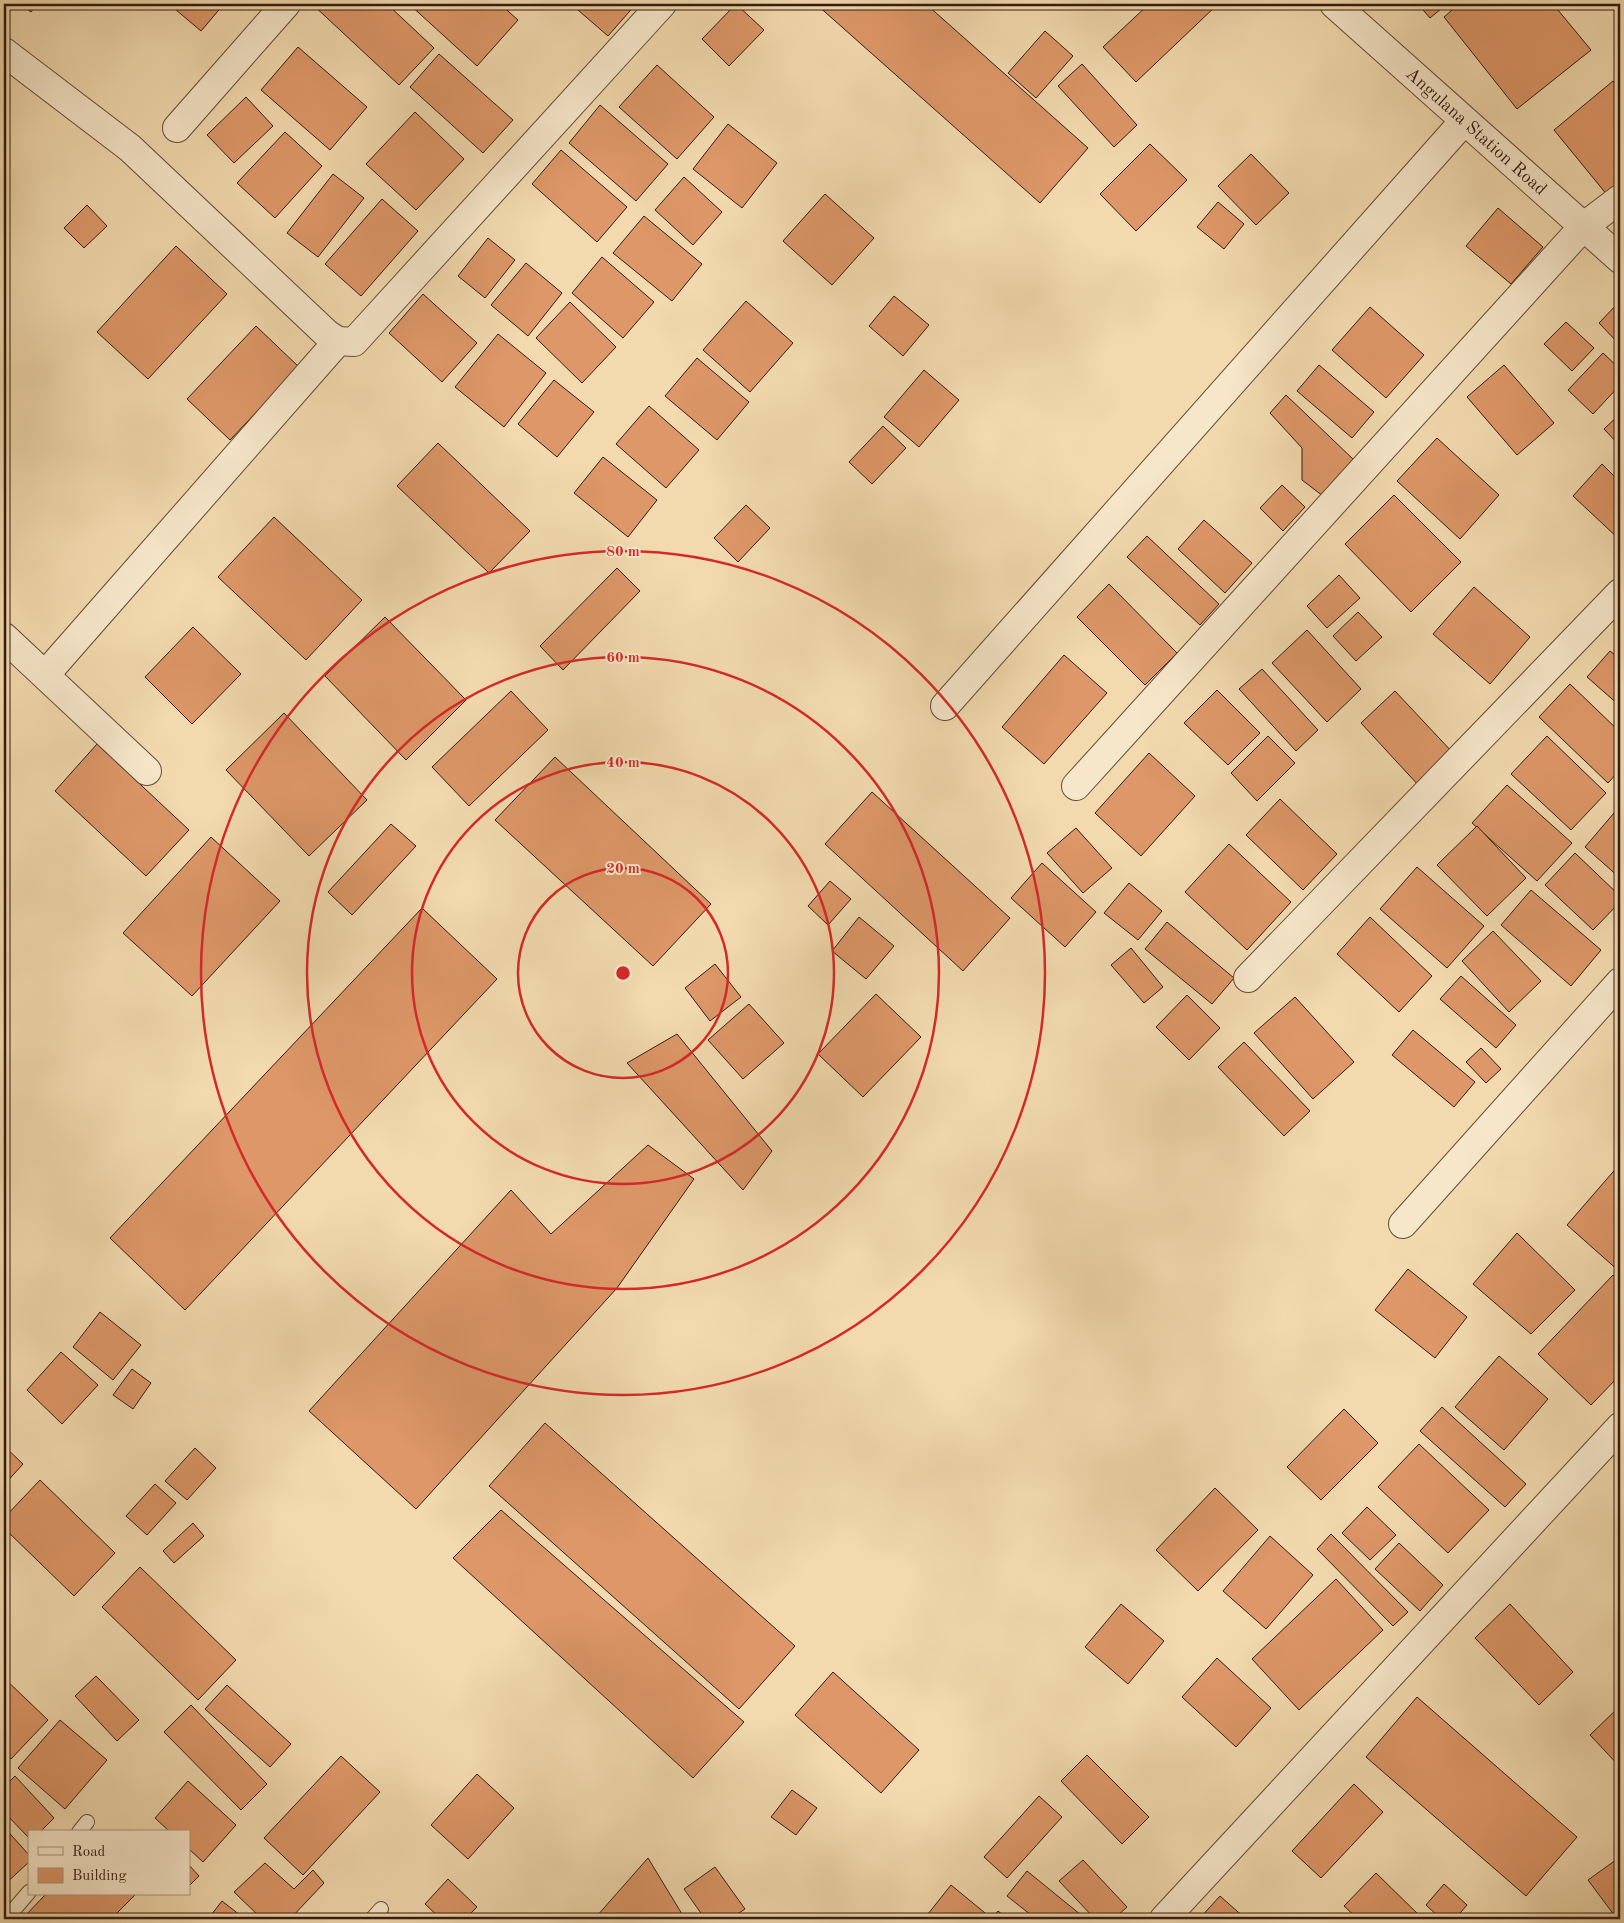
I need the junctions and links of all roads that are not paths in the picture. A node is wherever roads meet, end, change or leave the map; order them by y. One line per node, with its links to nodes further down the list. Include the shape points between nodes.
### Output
1 (286, 4): 6 (street)
2 (662, 4): 10 (street, via 354,342)
3 (1334, 4): 5 (street, Angulana Station Road)
4 (7, 60): 10 (street, via 130,148)
5 (1464, 121): 8 (street, Angulana Station Road); 14 (street)
6 (178, 128)
7 (1620, 198): 8 (street)
8 (1582, 227): 9 (street, Angulana Station Road); 16 (street)
9 (1620, 258)
10 (338, 341): 13 (street)
11 (1620, 593): 17 (street)
12 (4, 637): 13 (street)
13 (45, 675): 15 (street)
14 (945, 706)
15 (147, 771)
16 (1076, 786)
17 (1248, 978)
18 (1620, 982): 19 (street)
19 (1403, 1224)
20 (1620, 1427): 23 (street)
21 (28, 1893): 22 (lane)
22 (6, 1919)
23 (1164, 1919)

